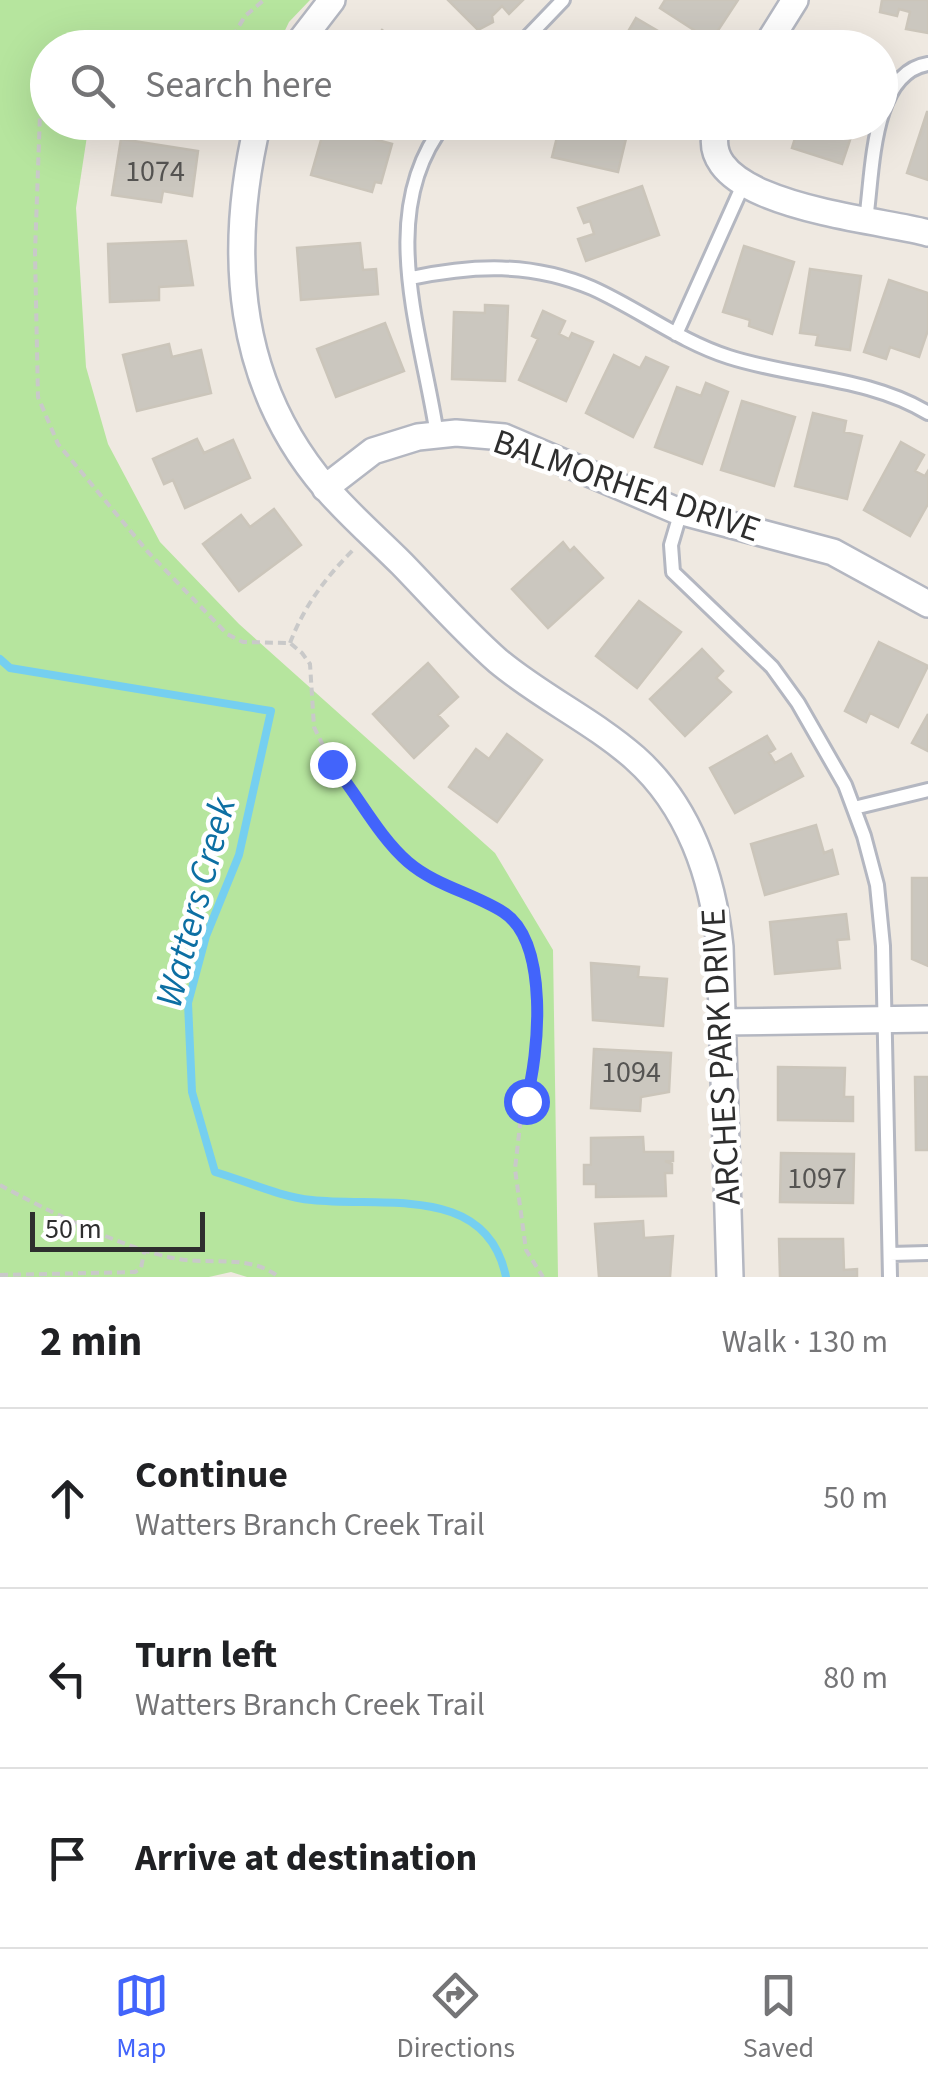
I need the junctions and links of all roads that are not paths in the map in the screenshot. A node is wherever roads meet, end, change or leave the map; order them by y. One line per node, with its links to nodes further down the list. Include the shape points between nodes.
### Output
1 (332, 0): 4 (street)
2 (563, 0): 5 (lane)
3 (796, 0): 6 (street)
4 (309, 30)
5 (535, 30)
6 (777, 30)
7 (928, 64): 8 (lane)
8 (898, 78)
9 (255, 140): 20 (street, ARCHES PARK DRIVE, via 239,230 248,324 272,404)
10 (435, 140): 16 (lane, via 408,205)
11 (717, 140): 13 (street, via 726,172)
12 (878, 140): 14 (lane)
13 (743, 185): 14 (street); 17 (lane)
14 (866, 220): 15 (street)
15 (928, 233)
16 (411, 278): 17 (lane, via 460,268 537,270 591,288); 19 (lane)
17 (676, 334): 18 (lane, via 787,374 894,396)
18 (928, 413)
19 (437, 435): 20 (street, BALMORHEA DRIVE, via 373,452); 21 (street, BALMORHEA DRIVE, via 504,437)
20 (325, 488): 27 (street, ARCHES PARK DRIVE, via 498,661 636,759 678,814 698,847 716,902)
21 (681, 511): 22 (street, BALMORHEA DRIVE, via 833,552); 24 (lane, via 671,545 673,572 772,668)
22 (928, 604)
23 (928, 790): 24 (lane)
24 (854, 808): 25 (lane, via 877,885)
25 (885, 1020): 26 (street); 27 (street); 29 (lane)
26 (928, 1020)
27 (721, 1022): 30 (street, ARCHES PARK DRIVE)
28 (928, 1253): 29 (lane)
29 (890, 1254): 31 (lane)
30 (730, 1277)
31 (890, 1277)

